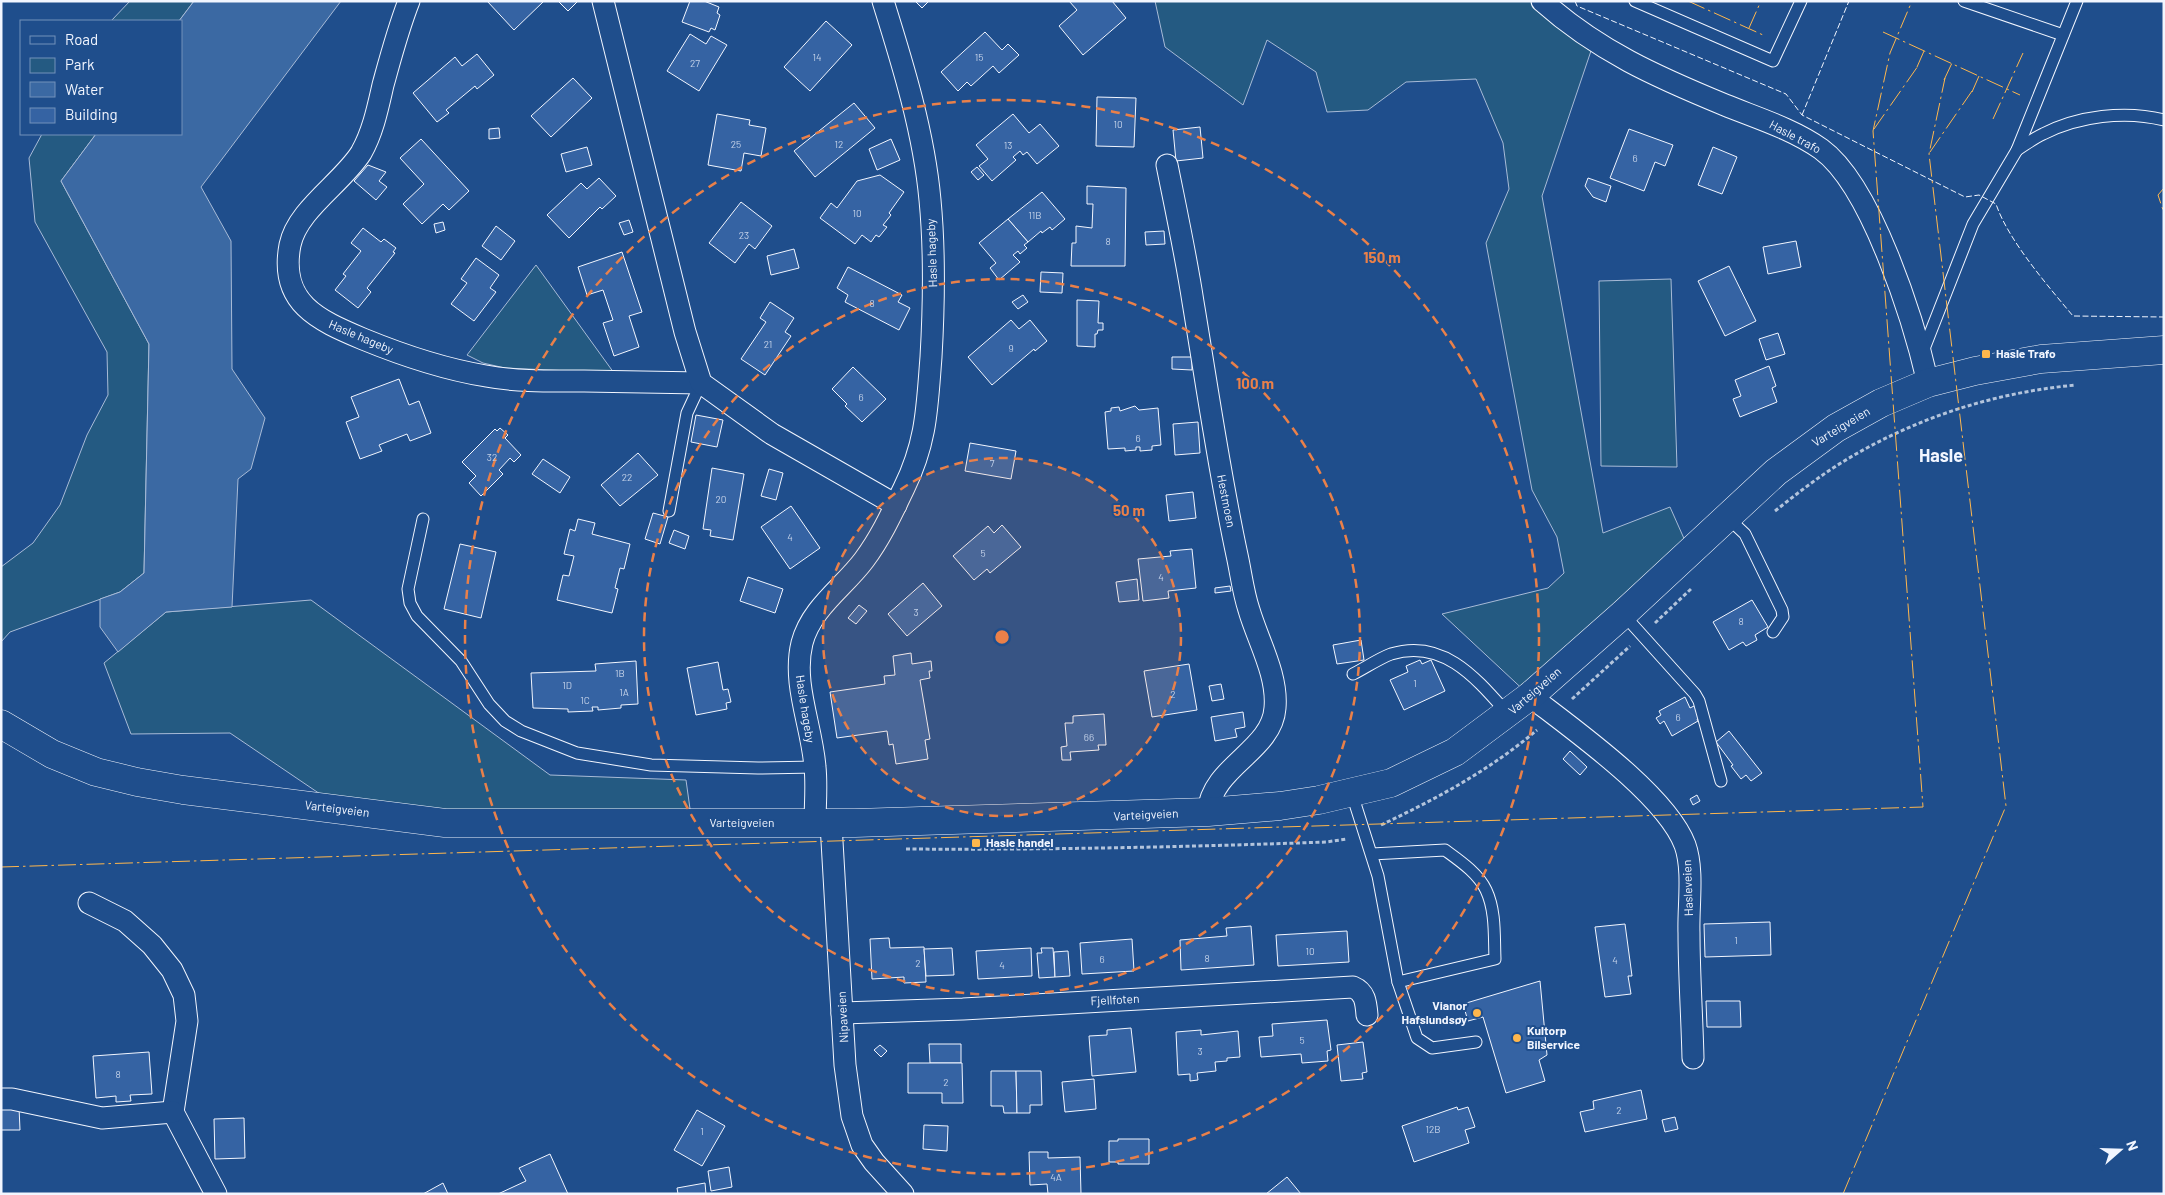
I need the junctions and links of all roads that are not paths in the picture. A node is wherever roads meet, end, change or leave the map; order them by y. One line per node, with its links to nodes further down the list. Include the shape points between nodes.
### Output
1 (408, 1): 15 (street, Hasle hageby, via 373,125 361,153 308,212 290,244 289,268 294,291 302,303 329,324 396,353 466,372 545,381)
2 (603, 1): 15 (street, via 685,332)
3 (883, 1): 17 (street, Hasle hageby, via 924,158 933,252 934,306 923,438 916,464)
4 (1542, 1): 14 (street, Hasle trafo, via 1566,23 1601,47 1651,73 1789,131 1822,149 1864,203 1888,257)
5 (1635, 1): 6 (lane, via 1773,61)
6 (1801, 1)
7 (1964, 1): 9 (lane)
8 (2077, 1): 9 (lane)
9 (2063, 35): 11 (lane)
10 (2164, 120): 11 (lane, via 2093,117 2070,122 2042,134)
11 (2016, 150): 14 (lane, via 1973,224)
12 (1167, 165): 30 (street, Hestmoen, via 1228,513 1249,609 1276,705 1265,733 1214,788)
13 (2164, 350): 16 (main road, Varteigveien, via 2041,359)
14 (1921, 355): 16 (street, Hasle trafo)
15 (701, 382): 17 (street, via 772,434); 18 (lane, via 687,413)
16 (1928, 383): 19 (main road, Varteigveien, via 1881,403 1828,433 1776,472)
17 (896, 505): 27 (street, Hasle hageby, via 863,561 818,612 802,641 800,682)
18 (670, 511)
19 (1727, 517): 21 (main road, Varteigveien); 22 (lane, via 1745,534 1782,610 1783,617)
20 (423, 519): 27 (lane, via 408,589 410,603 422,621 461,661 489,704 505,721 521,731 576,753 651,765)
21 (1623, 614): 24 (main road, Varteigveien); 28 (lane, via 1695,694)
22 (1773, 632)
23 (1353, 674): 25 (lane, via 1389,655 1411,650 1439,653 1483,686)
24 (1530, 696): 25 (main road, Varteigveien); 38 (street, Hasleveien, via 1648,794 1671,819 1682,839 1689,872)
25 (1508, 715): 29 (main road, Varteigveien, via 1429,766 1391,783)
26 (1, 724): 31 (main road, Varteigveien, via 52,754 96,772 137,782 435,821)
27 (815, 767): 31 (street, Hasle hageby)
28 (1721, 781)
29 (1352, 794): 30 (main road, Varteigveien, via 1280,806); 32 (lane)
30 (1208, 812): 31 (main road, Varteigveien)
31 (823, 824): 35 (street, Nipaveien)
32 (1372, 854): 34 (lane); 34 (lane, via 1445,850 1470,870 1486,890 1493,916 1495,959)
33 (89, 903): 40 (street, via 125,921 152,945 172,970 184,995 187,1022)
34 (1398, 982): 37 (lane, via 1416,1038 1432,1048)
35 (842, 1013): 36 (street, Fjellfoten, via 1353,987 1363,994); 42 (street, Nipaveien, via 848,1089 856,1131 874,1162)
36 (1367, 1014)
37 (1476, 1042)
38 (1694, 1058)
39 (1, 1099): 40 (street, via 102,1118)
40 (173, 1112): 41 (street)
41 (216, 1194)
42 (903, 1194)

